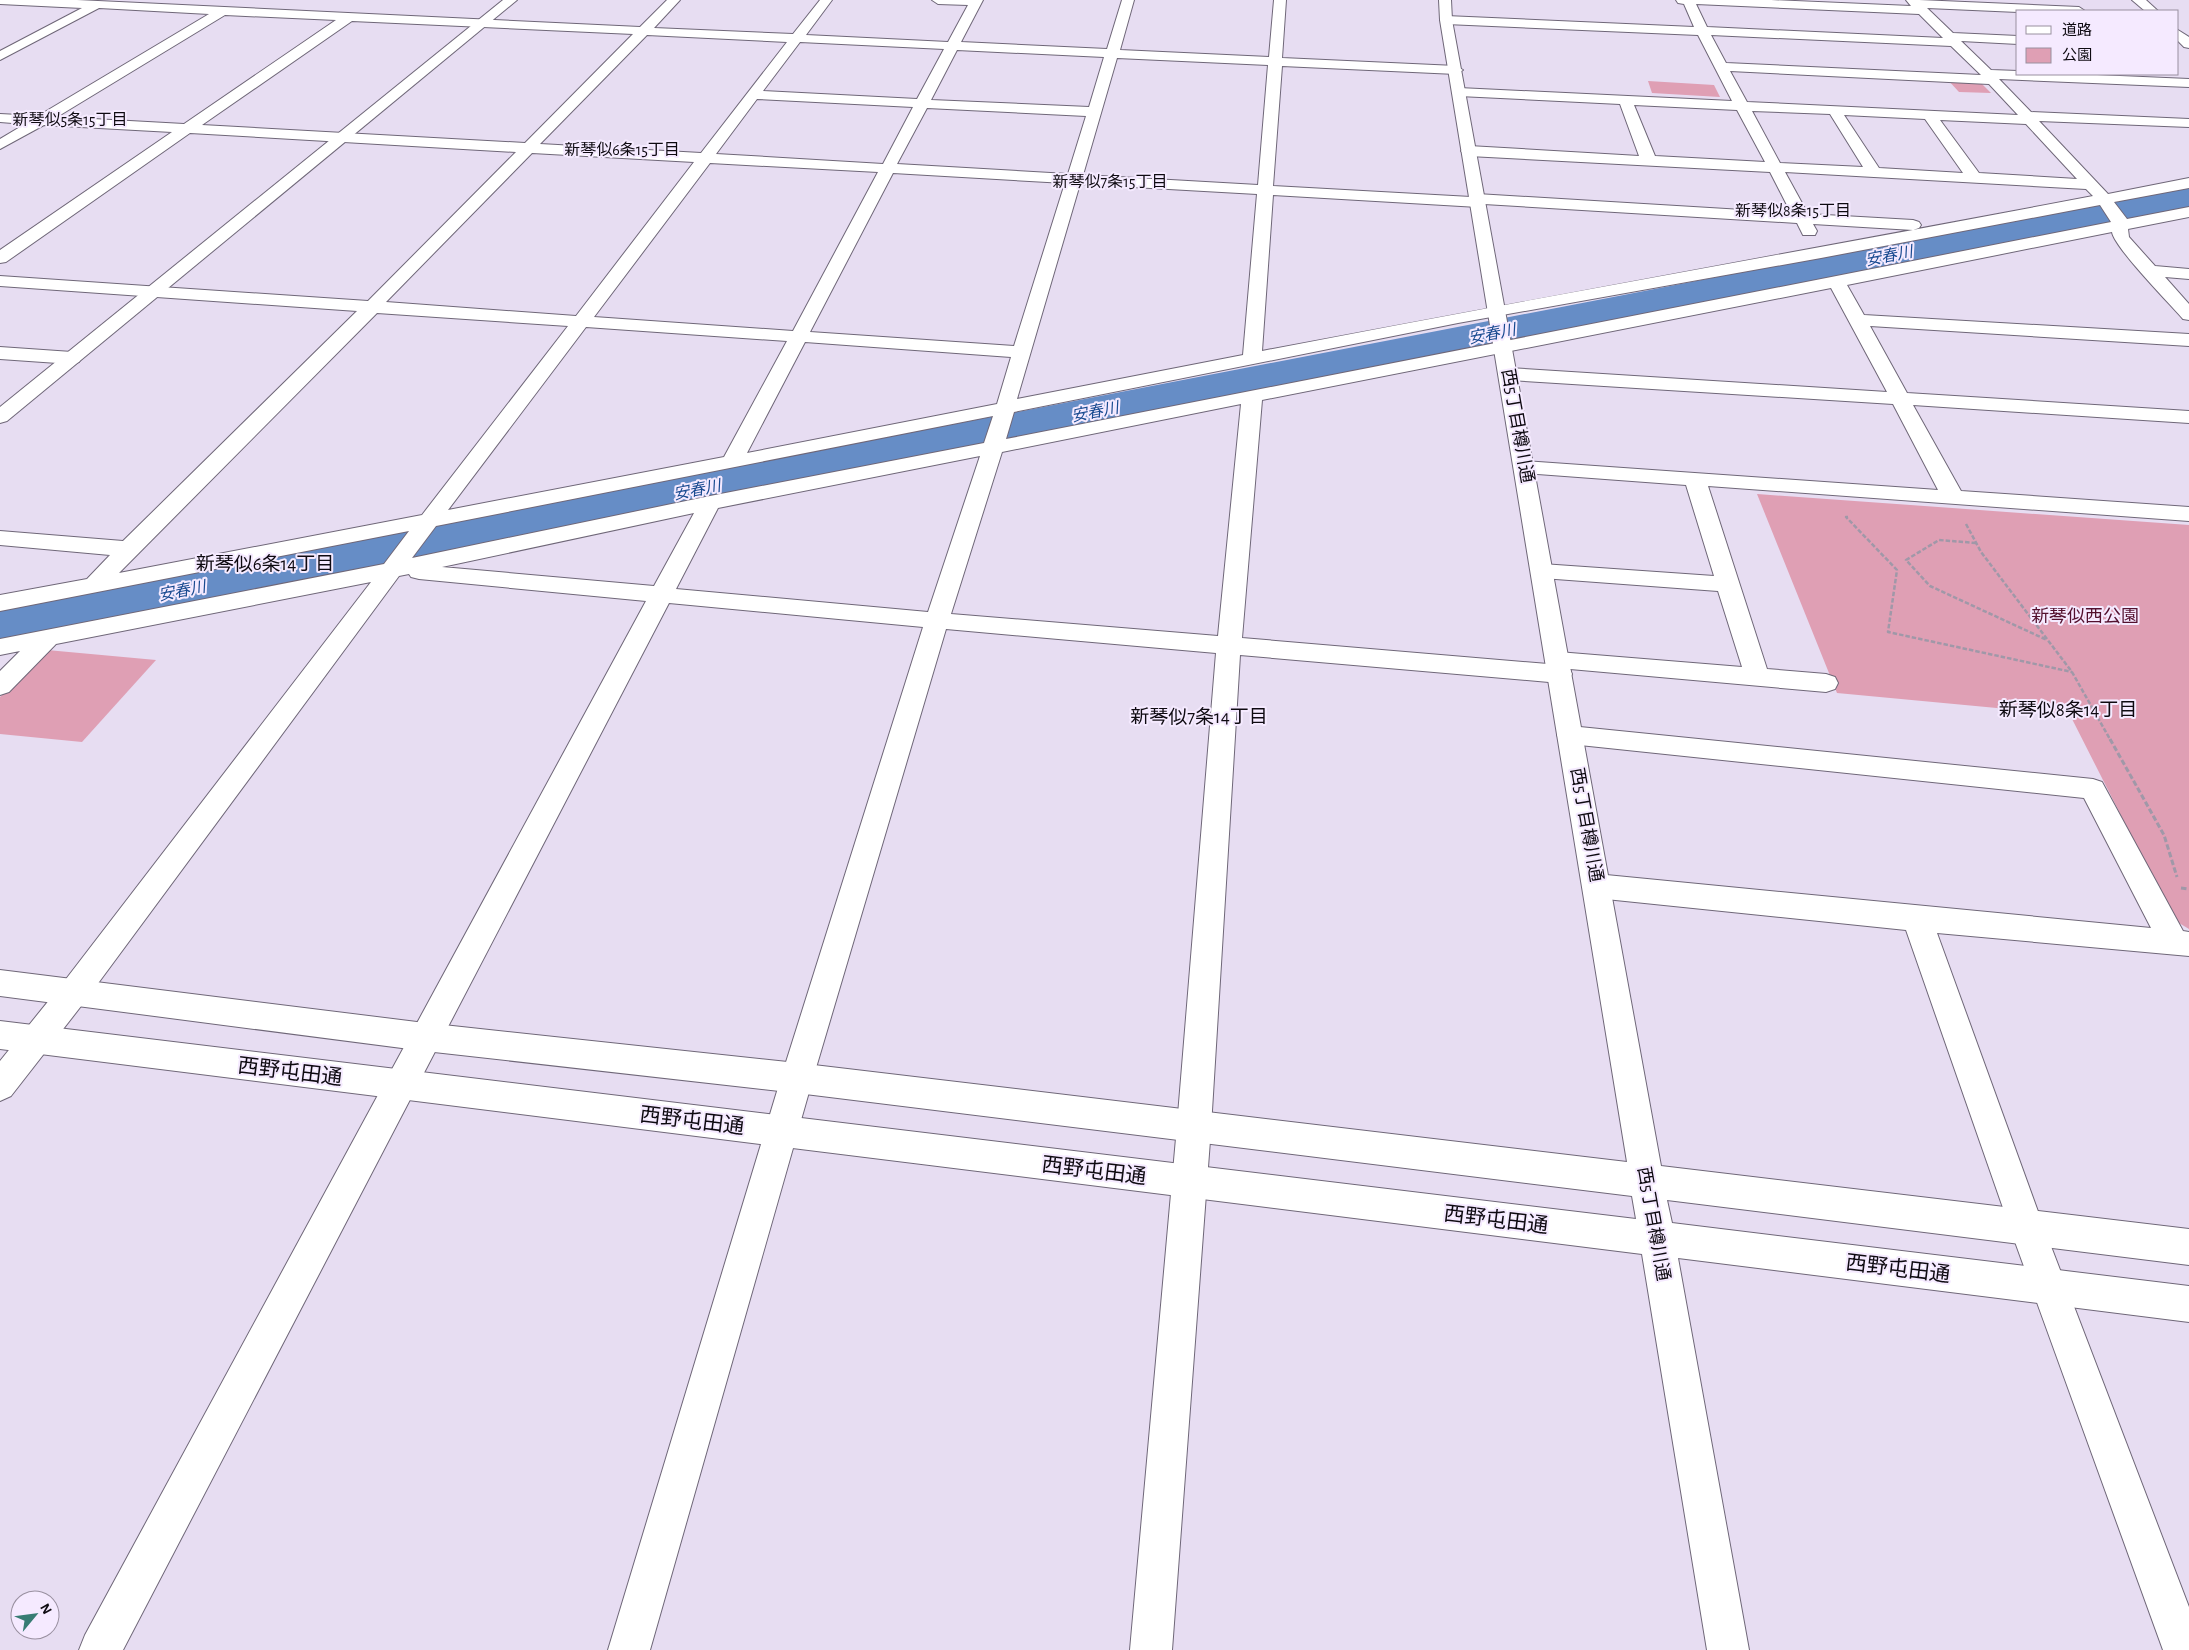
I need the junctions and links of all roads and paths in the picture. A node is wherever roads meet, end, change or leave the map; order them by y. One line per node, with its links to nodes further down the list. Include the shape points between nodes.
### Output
1 (0, 0): 15 (street)
2 (206, 0): 18 (street)
3 (298, 0): 22 (street)
4 (512, 0): 26 (street)
5 (674, 0): 27 (street)
6 (826, 0): 30 (street)
7 (938, 0): 14 (street)
8 (1128, 0): 35 (street)
9 (1280, 0): 37 (street)
10 (1445, 0): 25 (street, 西5丁目樽川通)
11 (1682, 0): 12 (street)
12 (1688, 0): 17 (street); 28 (street)
13 (2138, 0): 20 (street)
14 (976, 1): 34 (street)
15 (100, 2): 18 (street); 36 (street)
16 (392, 4): 24 (street)
17 (1916, 5): 19 (street); 31 (street)
18 (190, 9): 21 (street)
19 (2052, 10)
20 (2151, 10)
21 (222, 11): 22 (street); 52 (street)
22 (277, 13): 23 (street)
23 (349, 16): 24 (street); 54 (street)
24 (373, 18): 26 (street)
25 (1446, 20): 28 (street); 39 (street, 西5丁目樽川通)
26 (483, 23): 27 (street); 55 (street)
27 (644, 31): 30 (street); 57 (street)
28 (1702, 31): 31 (street); 38 (street)
29 (2179, 35): 33 (street)
30 (797, 38): 34 (street); 43 (street)
31 (1953, 40): 32 (street); 40 (street)
32 (2016, 40)
33 (2189, 44)
34 (952, 46): 35 (street); 45 (street)
35 (1111, 53): 37 (street); 48 (street)
36 (0, 56)
37 (1277, 61): 39 (street); 68 (street)
38 (1722, 67): 40 (street); 46 (street)
39 (1456, 70): 42 (street, 西5丁目樽川通)
40 (1990, 77): 41 (street); 51 (street)
41 (2189, 83)
42 (1459, 92): 44 (street); 58 (street, 西5丁目樽川通)
43 (753, 95): 45 (street); 59 (street)
44 (1625, 99): 46 (street); 60 (street)
45 (922, 104): 48 (street); 61 (street)
46 (1741, 105): 47 (street); 62 (street)
47 (1834, 110): 49 (street); 63 (street)
48 (1094, 112): 64 (street)
49 (1929, 115): 51 (street); 65 (street)
50 (0, 118): 52 (street)
51 (2029, 118): 53 (street); 67 (street)
52 (39, 121): 54 (street); 56 (street)
53 (2189, 123)
54 (185, 129): 55 (street); 76 (street)
55 (343, 137): 57 (street); 81 (street)
56 (0, 145)
57 (527, 148): 59 (street); 82 (street)
58 (1469, 151): 60 (street); 69 (street, 西5丁目樽川通)
59 (706, 158): 61 (street); 85 (street)
60 (1649, 161): 62 (street)
61 (888, 168): 64 (street); 86 (street)
62 (1776, 168): 63 (street); 72 (street)
63 (1874, 173): 65 (street)
64 (1074, 178): 68 (street); 89 (street)
65 (1975, 179): 67 (street)
66 (2189, 183): 70 (street)
67 (2090, 184): 70 (street)
68 (1264, 189): 69 (street); 92 (street)
69 (1478, 201): 72 (street); 87 (street, 西5丁目樽川通)
70 (2107, 202): 73 (street); 74 (street)
71 (2189, 212): 73 (street)
72 (1802, 218): 74 (street); 75 (street)
73 (2119, 222): 77 (street, via 2120,238); 80 (street)
74 (1955, 227): 75 (street)
75 (1821, 253): 87 (street)
76 (0, 258)
77 (2150, 272): 78 (street); 83 (street)
78 (2189, 274)
79 (0, 282): 81 (street)
80 (1836, 282): 84 (street); 87 (street)
81 (153, 292): 82 (street); 91 (street)
82 (372, 307): 85 (street); 109 (street)
83 (2189, 315)
84 (1857, 320): 88 (street); 94 (street)
85 (581, 321): 86 (street); 106 (street)
86 (799, 336): 89 (street); 98 (street)
87 (1503, 338): 92 (street); 93 (street); 94 (street); 99 (street, 西5丁目樽川通)
88 (2189, 340)
89 (1021, 352): 97 (street)
90 (0, 353): 91 (street)
91 (72, 358): 95 (street)
92 (1252, 359): 97 (street)
93 (1252, 397): 97 (street); 119 (street)
94 (1899, 399): 96 (street); 101 (street)
95 (0, 417)
96 (2189, 417)
97 (998, 429): 98 (street); 102 (street); 116 (street)
98 (732, 462): 106 (street)
99 (1524, 467): 100 (street); 111 (street, 西5丁目樽川通)
100 (1695, 480): 101 (street); 112 (street)
101 (1953, 497): 103 (street)
102 (710, 503): 110 (street); 114 (street)
103 (2189, 514)
104 (1856, 517): 122 (path, via 1846,517 1897,570 1888,632)
105 (1965, 522): 108 (path)
106 (425, 526): 110 (street); 113 (street)
107 (0, 538): 109 (street)
108 (1976, 543): 118 (path); 118 (path, via 1939,540 1906,560 1930,586)
109 (128, 549): 113 (street)
110 (397, 563): 114 (street); 117 (street); 132 (street)
111 (1542, 571): 112 (street); 121 (street, 西5丁目樽川通)
112 (1728, 584): 123 (street)
113 (94, 585): 115 (street)
114 (660, 596): 116 (street); 134 (street)
115 (0, 603)
116 (937, 621): 119 (street); 136 (street)
117 (48, 638): 120 (street); 125 (street)
118 (2047, 640): 122 (path)
119 (1229, 645): 121 (street); 139 (street)
120 (0, 647)
121 (1559, 667): 123 (street); 126 (street, 西5丁目樽川通)
122 (2072, 672): 128 (path, via 2164,835 2181,888)
123 (1757, 677): 124 (street)
124 (1826, 683)
125 (0, 686)
126 (1570, 735): 127 (street, 西5丁目樽川通); 130 (street, via 2093,789)
127 (1596, 886): 129 (street); 141 (street, 西5丁目樽川通)
128 (2189, 889)
129 (1917, 920): 130 (street); 143 (street)
130 (2181, 942)
131 (0, 983): 132 (street)
132 (74, 992): 134 (street); 135 (street)
133 (0, 1035): 135 (street, 西野屯田通)
134 (425, 1037): 136 (street); 138 (street)
135 (35, 1040): 137 (street); 138 (street, 西野屯田通)
136 (797, 1078): 139 (street); 140 (street)
137 (0, 1086)
138 (400, 1086): 140 (street, 西野屯田通); 148 (street)
139 (1194, 1127): 141 (street); 142 (street)
140 (783, 1132): 142 (street, 西野屯田通); 149 (street)
141 (1646, 1180): 143 (street); 144 (street, 西5丁目樽川通)
142 (1189, 1182): 144 (street, 西野屯田通); 150 (street)
143 (2027, 1228): 145 (street); 146 (street)
144 (1656, 1238): 146 (street, 西野屯田通); 151 (street, 西5丁目樽川通)
145 (2189, 1247)
146 (2049, 1287): 147 (street, 西野屯田通); 152 (street)
147 (2189, 1304)
148 (100, 1650)
149 (629, 1650)
150 (1151, 1650)
151 (1728, 1650)
152 (2184, 1650)

